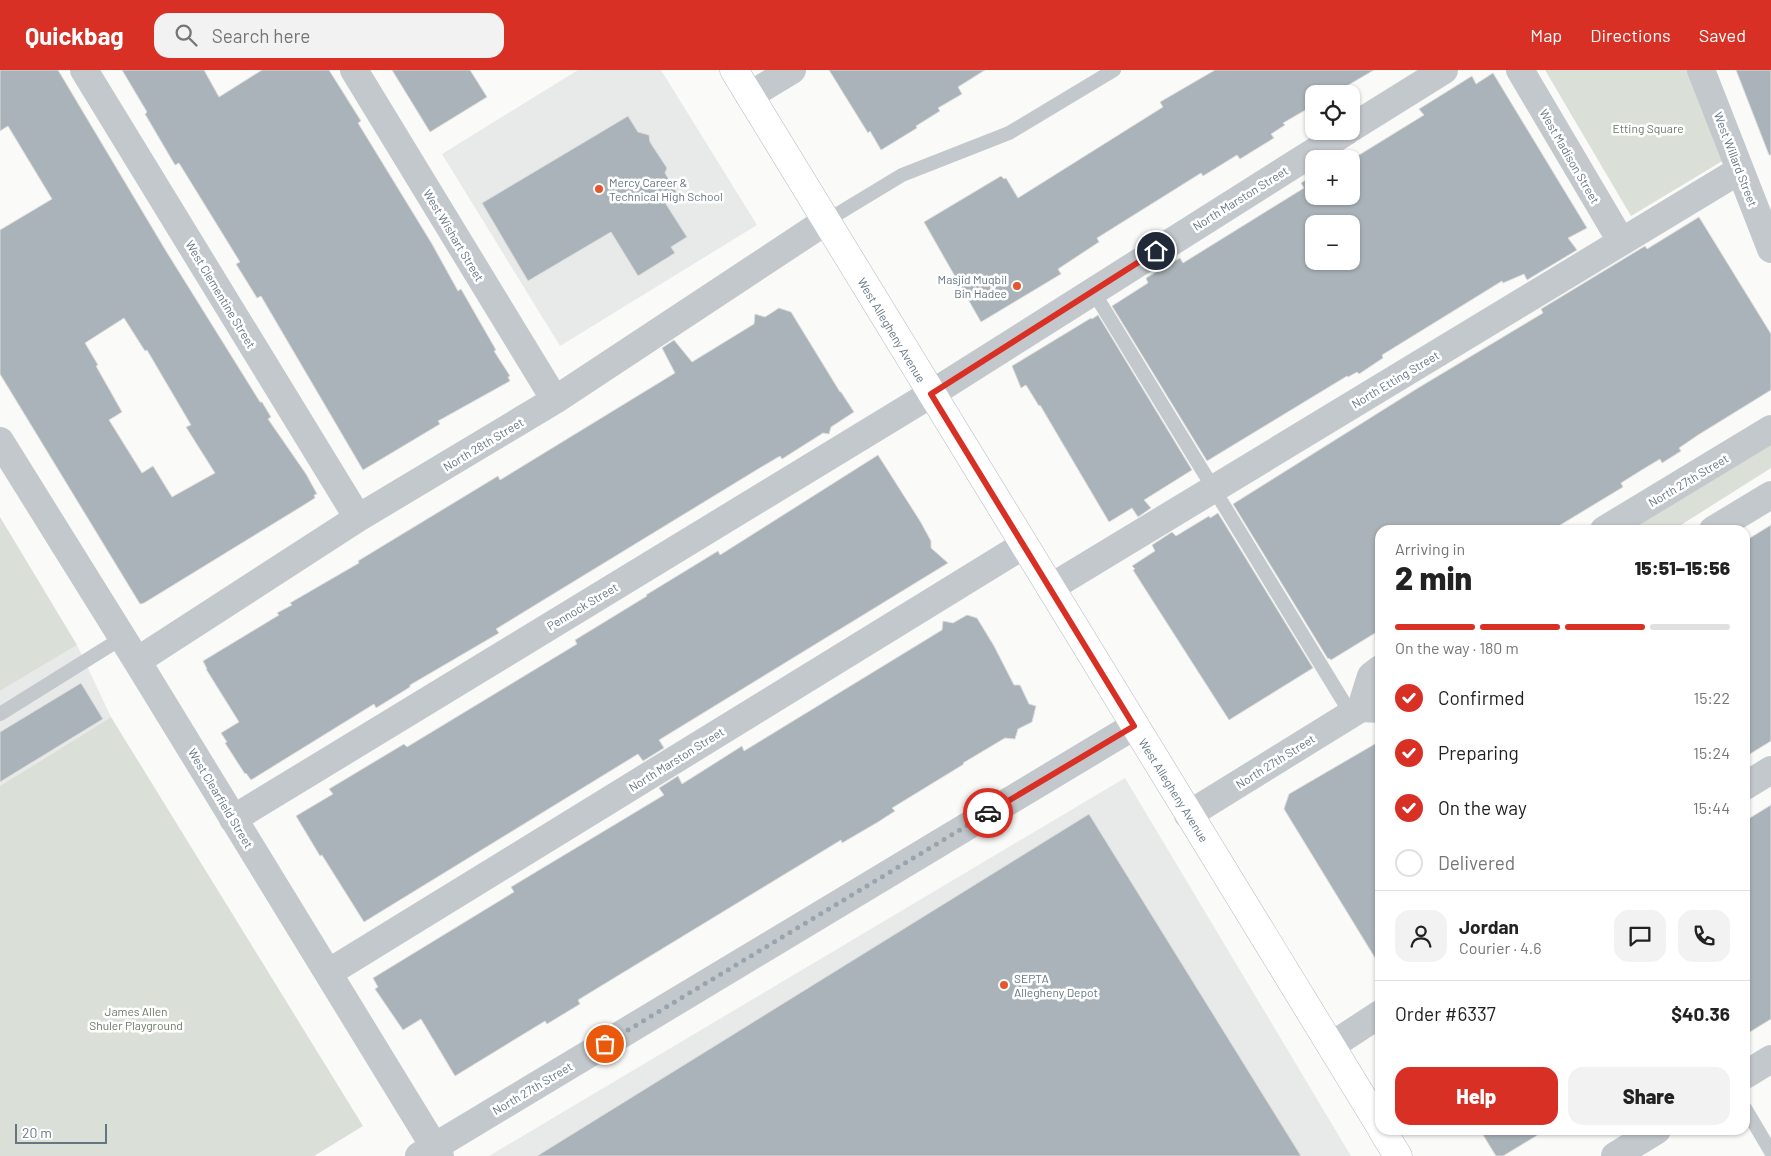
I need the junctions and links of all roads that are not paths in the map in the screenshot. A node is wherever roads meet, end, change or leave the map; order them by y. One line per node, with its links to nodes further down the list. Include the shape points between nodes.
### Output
1 (84, 70): 23 (street, West Clementine Street)
2 (354, 70): 18 (street, West Wishart Street)
3 (734, 70): 9 (main road, West Allegheny Avenue)
4 (792, 70): 9 (street)
5 (1114, 70): 13 (lane, via 1009,133 902,175)
6 (1444, 70): 10 (street)
7 (1520, 70): 14 (street, West Madison Street)
8 (1701, 70): 12 (street, West Willard Street)
9 (750, 96): 13 (main road, West Allegheny Avenue)
10 (1360, 122)
11 (1333, 140): 16 (street, North Marston Street)
12 (1740, 170): 14 (street, North Etting Street); 15 (street, West Willard Street)
13 (826, 221): 17 (main road, West Allegheny Avenue); 18 (street, North 28th Street)
14 (1621, 241): 21 (street, North Etting Street)
15 (1771, 249)
16 (1093, 292): 17 (street, North Marston Street); 21 (lane)
17 (931, 394): 26 (main road, West Allegheny Avenue); 37 (street, Pennock Street)
18 (555, 400): 23 (street, North 28th Street)
19 (1771, 429): 24 (street, North 27th Street)
20 (0, 441): 28 (street, West Clearfield Street)
21 (1214, 489): 27 (street, North Etting Street); 31 (lane)
22 (1771, 495): 25 (street)
23 (358, 518): 29 (street, North 28th Street)
24 (1612, 525)
25 (1721, 525)
26 (1024, 545): 27 (main road, West Allegheny Avenue); 38 (street, North Marston Street)
27 (1050, 588): 33 (main road, West Allegheny Avenue)
28 (122, 638): 29 (street, West Clearfield Street); 32 (lane)
29 (137, 661): 37 (street, West Clearfield Street)
30 (1375, 673): 31 (street, via 1371,676)
31 (1364, 711): 36 (street, North 27th Street)
32 (0, 714)
33 (1134, 726): 36 (main road, West Allegheny Avenue); 48 (street, North 27th Street)
34 (1771, 770): 35 (street)
35 (1750, 783)
36 (1188, 814): 40 (main road, West Allegheny Avenue)
37 (233, 818): 38 (street, West Clearfield Street)
38 (328, 973): 48 (street, West Clearfield Street)
39 (1375, 1017): 40 (street)
40 (1331, 1046): 44 (main road, West Allegheny Avenue)
41 (1771, 1059): 42 (street)
42 (1750, 1072)
43 (1750, 1116): 47 (lane)
44 (1375, 1118)
45 (1385, 1135): 49 (main road)
46 (1649, 1135): 50 (street)
47 (1771, 1152)
48 (431, 1153)
49 (1398, 1156)
50 (1615, 1156)

